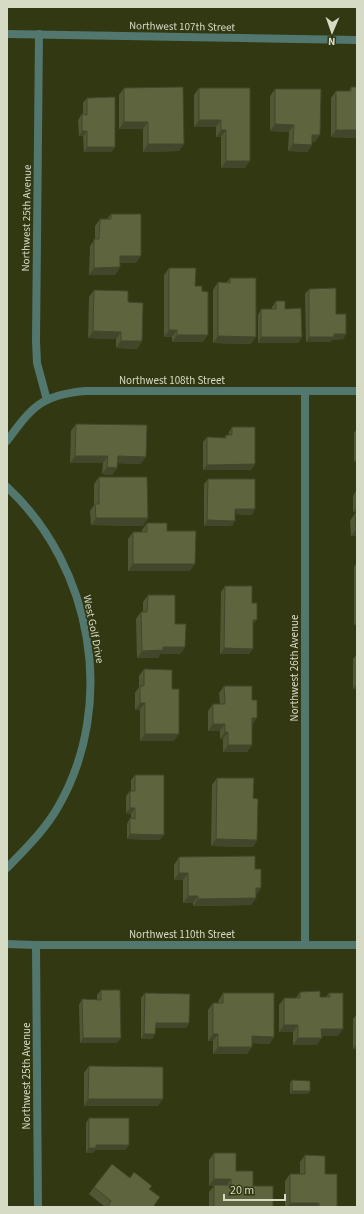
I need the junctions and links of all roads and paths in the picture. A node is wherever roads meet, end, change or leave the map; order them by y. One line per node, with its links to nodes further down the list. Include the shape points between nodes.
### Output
1 (7, 34): 2 (street, Northwest 107th Street)
2 (39, 34): 3 (street, Northwest 107th Street); 6 (street, Northwest 25th Avenue, via 36,341 37,363)
3 (357, 40)
4 (305, 391): 5 (street, Northwest 108th Street); 6 (street, Northwest 108th Street, via 85,391 70,392); 12 (street, Northwest 26th Avenue)
5 (357, 391)
6 (47, 400): 7 (street, Northwest 108th Street, via 32,409)
7 (7, 441)
8 (7, 487): 9 (street, West Golf Drive, via 38,523 61,557 77,594 90,654 91,672 87,725 69,787 45,826)
9 (7, 868)
10 (7, 944): 11 (street, Northwest 110th Street)
11 (36, 945): 12 (street, Northwest 110th Street); 14 (street, Northwest 25th Avenue)
12 (305, 945): 13 (street, Northwest 110th Street)
13 (357, 945)
14 (38, 1207)

